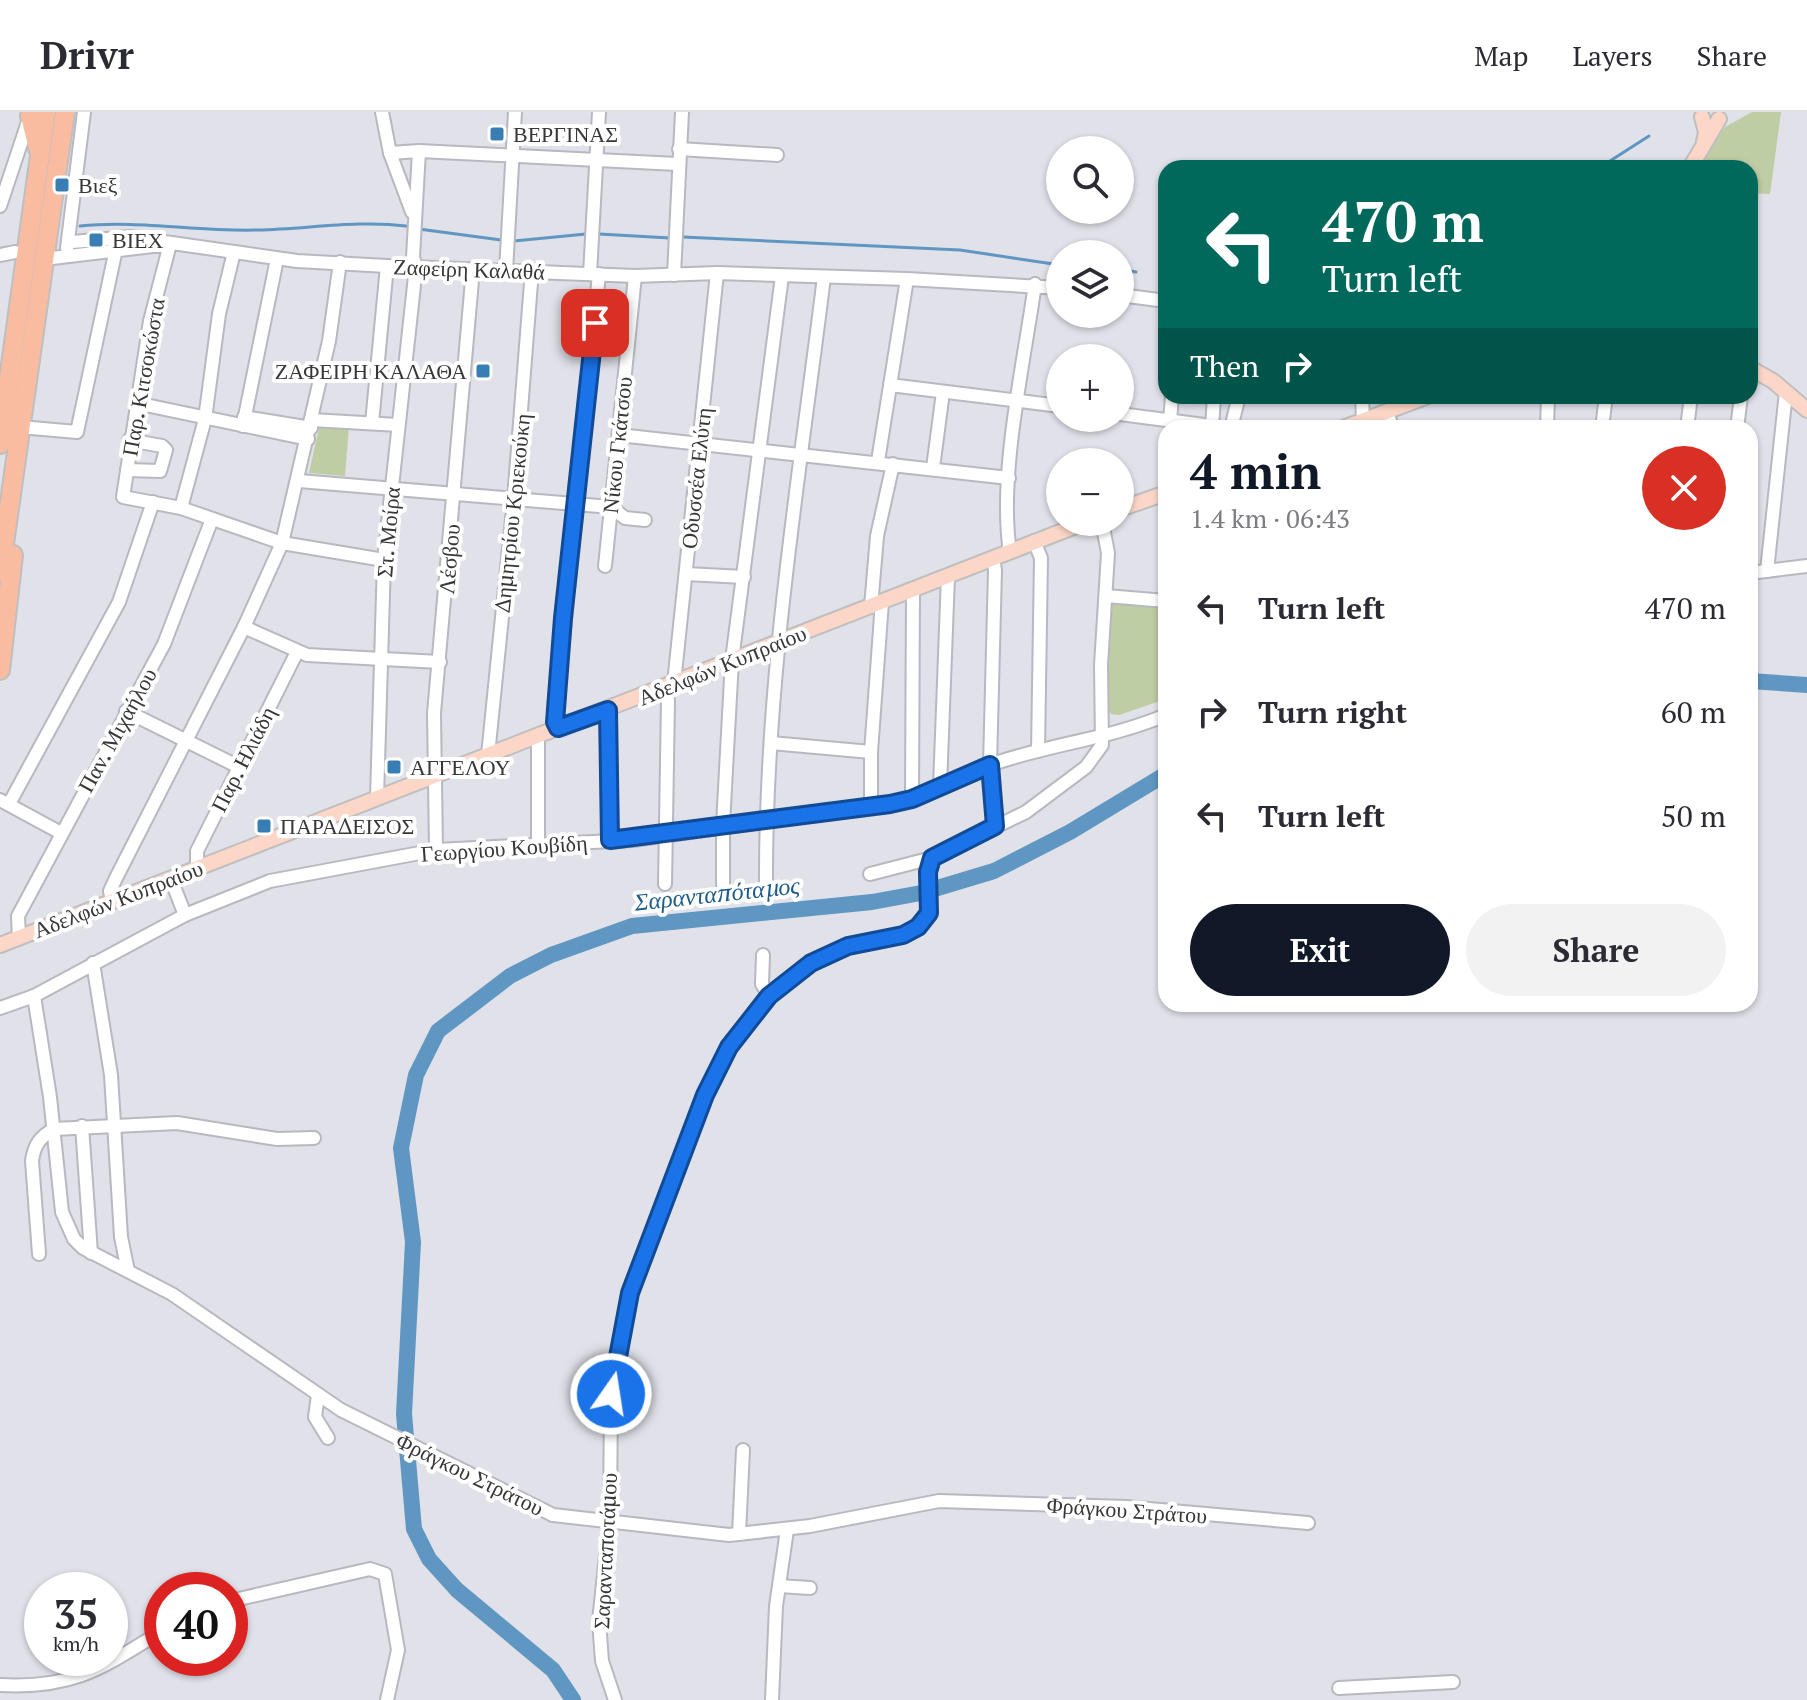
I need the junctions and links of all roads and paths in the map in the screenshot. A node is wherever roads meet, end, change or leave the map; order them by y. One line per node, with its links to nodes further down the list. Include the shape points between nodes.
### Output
1 (65, 112): 27 (highway)
2 (84, 112): 22 (street)
3 (382, 112): 12 (street)
4 (599, 112): 17 (street)
5 (682, 112): 10 (street)
6 (35, 113): 19 (street); 70 (highway, via 40,156)
7 (512, 113): 14 (street)
8 (1700, 114): 9 (main road); 15 (main road, via 1705,137)
9 (1724, 114): 16 (main road)
10 (679, 149): 13 (street); 18 (street)
11 (419, 151): 12 (street); 14 (street); 20 (street, Στ. Μοίρα)
12 (390, 153): 20 (street)
13 (777, 155)
14 (513, 156): 17 (street); 34 (street)
15 (1695, 160)
16 (1695, 160)
17 (597, 162): 18 (street); 36 (street)
18 (677, 164): 37 (street)
19 (0, 206)
20 (414, 219): 31 (street, Στ. Μοίρα)
21 (170, 244): 22 (street, Ζαφείρη Καλαθά, via 130,237); 23 (street); 25 (street, Ζαφείρη Καλαθά); 51 (street, Παρ. Κιτσοκώστα)
22 (69, 248): 23 (street); 27 (street)
23 (116, 249): 65 (street, via 77,432)
24 (15, 252): 26 (street)
25 (234, 252): 28 (street, Ζαφείρη Καλαθά); 58 (street, via 219,314)
26 (0, 255)
27 (44, 259): 65 (highway)
28 (277, 259): 29 (street, Ζαφείρη Καλαθά); 62 (street)
29 (340, 262): 30 (street, Ζαφείρη Καλαθά); 66 (street)
30 (387, 266): 31 (street, Ζαφείρη Καλαθά); 63 (street)
31 (416, 267): 32 (street, Ζαφείρη Καλαθά); 64 (street, Στ. Μοίρα)
32 (473, 269): 34 (street, Ζαφείρη Καλαθά); 81 (street, Λέσβου)
33 (532, 270): 34 (street, Ζαφείρη Καλαθά); 36 (street, Ζαφείρη Καλαθά); 83 (street, Δημητρίου Κριεκούκη)
34 (506, 271)
35 (717, 273): 37 (street, Ζαφείρη Καλαθά); 39 (street, Ζαφείρη Καλαθά); 69 (street, Οδυσσέα Ελύτη)
36 (595, 274): 38 (street, Ζαφείρη Καλαθά); 86 (street)
37 (674, 275): 38 (street, Ζαφείρη Καλαθά)
38 (635, 276): 67 (street, Νίκου Γκάτσου)
39 (782, 276): 40 (street, Ζαφείρη Καλαθά); 71 (street)
40 (824, 277): 41 (street, Ζαφείρη Καλαθά); 72 (street)
41 (907, 279): 42 (street, Ζαφείρη Καλαθά); 47 (street)
42 (1035, 284): 43 (street, Ζαφείρη Καλαθά); 50 (street)
43 (1046, 286)
44 (1134, 297): 45 (street)
45 (1158, 300)
46 (1758, 373): 49 (main road)
47 (890, 385): 48 (street); 73 (street)
48 (943, 392): 50 (street); 75 (street)
49 (1786, 392): 55 (main road); 100 (street)
50 (1019, 401): 52 (street); 78 (street)
51 (136, 403): 58 (street); 68 (street, Παρ. Κιτσοκώστα)
52 (1046, 404)
53 (1362, 404): 60 (street)
54 (1406, 404): 56 (main road)
55 (1807, 410)
56 (1386, 411): 60 (main road); 61 (street)
57 (1134, 416): 59 (street)
58 (205, 419): 62 (street); 88 (street)
59 (1163, 420)
60 (1363, 420)
61 (1390, 420)
62 (244, 422): 66 (street)
63 (372, 423): 64 (street); 66 (street)
64 (398, 425): 80 (street, Στ. Μοίρα)
65 (20, 427): 77 (highway)
66 (310, 429): 79 (street)
67 (619, 435): 69 (street); 87 (street, Νίκου Γκάτσου)
68 (129, 440): 76 (street, Παρ. Κιτσοκώστα); 76 (street, via 166,450 160,471)
69 (701, 442): 71 (street); 103 (street, Οδυσσέα Ελύτη)
70 (0, 444)
71 (761, 449): 72 (street); 105 (street)
72 (802, 453): 73 (street); 111 (street)
73 (878, 461): 74 (street)
74 (893, 464): 75 (street); 109 (street, via 877,536)
75 (933, 468): 78 (street)
76 (127, 470): 84 (street, Παρ. Κιτσοκώστα, via 123,497)
77 (14, 472): 101 (highway); 116 (highway, via 16,525)
78 (1009, 478): 95 (street, via 1005,523)
79 (299, 481): 80 (street); 94 (street)
80 (392, 487): 81 (street); 97 (street, Στ. Μοίρα)
81 (455, 493): 83 (street); 115 (street, Λέσβου)
82 (1158, 496): 85 (main road)
83 (514, 499): 86 (street); 128 (street, Δημητρίου Κριεκούκη)
84 (153, 502): 88 (street); 135 (street, via 119,602)
85 (1134, 504)
86 (574, 505): 87 (street); 121 (street)
87 (611, 507): 90 (street, via 625,518); 98 (street, Νίκου Γκάτσου)
88 (181, 508): 89 (street)
89 (212, 519): 94 (street); 119 (street, Παν. Μιχαήλου, via 173,625)
90 (645, 520)
91 (1048, 536): 93 (main road, Αδελφών Κυπραίου)
92 (1105, 536): 107 (street)
93 (1034, 541): 95 (main road, Αδελφών Κυπραίου); 126 (street, via 1041,558)
94 (282, 543): 97 (street); 110 (street)
95 (1010, 552): 96 (main road, Αδελφών Κυπραίου)
96 (993, 558): 104 (main road, Αδελφών Κυπραίου); 129 (street)
97 (384, 560): 113 (street, Στ. Μοίρα)
98 (605, 566)
99 (1807, 566): 100 (street)
100 (1767, 571): 102 (street)
101 (0, 572)
102 (1758, 572)
103 (686, 574): 105 (street); 117 (street, Οδυσσέα Ελύτη)
104 (948, 576): 106 (main road, Αδελφών Κυπραίου); 132 (street)
105 (744, 577): 114 (street)
106 (913, 590): 109 (main road, Αδελφών Κυπραίου); 134 (street)
107 (1106, 596): 108 (street); 123 (street)
108 (1158, 600)
109 (877, 604): 111 (main road, Αδελφών Κυπραίου); 127 (street)
110 (244, 627): 112 (street); 124 (street)
111 (776, 643): 114 (main road, Αδελφών Κυπραίου); 125 (street)
112 (297, 652): 113 (street); 130 (street, Παρ. Ηλιάδη)
113 (380, 659): 115 (street); 133 (street, Στ. Μοίρα)
114 (732, 660): 117 (main road, Αδελφών Κυπραίου); 138 (street)
115 (440, 662): 131 (street, Λέσβου)
116 (0, 670)
117 (668, 686): 118 (main road, Αδελφών Κυπραίου); 141 (street, Οδυσσέα Ελύτη)
118 (608, 710): 121 (main road, Αδελφών Κυπραίου); 142 (street)
119 (126, 711): 124 (street); 140 (street, Παν. Μιχαήλου)
120 (1158, 718): 123 (street, Γεωργίου Κουβίδη)
121 (558, 728): 122 (main road, Αδελφών Κυπραίου)
122 (538, 736): 128 (main road, Αδελφών Κυπραίου); 143 (street)
123 (1103, 737): 126 (street, Γεωργίου Κουβίδη); 139 (street, via 1097,753 1075,776 1026,812)
124 (184, 742): 130 (street); 152 (street, via 110,891)
125 (771, 743): 127 (street); 137 (street)
126 (1038, 751): 129 (street, Γεωργίου Κουβίδη)
127 (871, 752): 136 (street)
128 (488, 755): 131 (main road, Αδελφών Κυπραίου)
129 (990, 765): 132 (street, Γεωργίου Κουβίδη); 139 (street)
130 (239, 767): 146 (street, Παρ. Ηλιάδη, via 197,851)
131 (433, 777): 133 (main road, Αδελφών Κυπραίου); 144 (street, Λέσβου)
132 (940, 787): 134 (street, Γεωργίου Κουβίδη)
133 (377, 798): 146 (main road, Αδελφών Κυπραίου)
134 (912, 799): 136 (street, Γεωργίου Κουβίδη)
135 (4, 802): 140 (street)
136 (871, 807): 137 (street, Γεωργίου Κουβίδη)
137 (766, 819): 138 (street, Γεωργίου Κουβίδη); 151 (street)
138 (723, 825): 141 (street, Γεωργίου Κουβίδη); 150 (street)
139 (995, 826): 145 (street)
140 (61, 833): 154 (street, Παν. Μιχαήλου, via 18,916)
141 (664, 835): 142 (street, Γεωργίου Κουβίδη); 149 (street, Οδυσσέα Ελύτη)
142 (610, 840): 143 (street, Γεωργίου Κουβίδη)
143 (538, 843): 144 (street, Γεωργίου Κουβίδη)
144 (436, 850): 153 (street, Γεωργίου Κουβίδη, via 270,881)
145 (932, 858): 147 (street); 159 (street, Σαρανταποτάμου, via 929,913 908,933 823,956)
146 (197, 868): 148 (main road, Αδελφών Κυπραίου)
147 (870, 874)
148 (171, 879): 152 (main road, Αδελφών Κυπραίου); 153 (street)
149 (665, 884)
150 (723, 885)
151 (766, 885)
152 (112, 901): 154 (main road, Αδελφών Κυπραίου)
153 (185, 915): 157 (street, Γεωργίου Κουβίδη)
154 (19, 938): 155 (main road, Αδελφών Κυπραίου)
155 (0, 945)
156 (763, 955): 159 (street, via 762,984)
157 (93, 963): 158 (street, Γεωργίου Κουβίδη); 161 (street)
158 (34, 996): 160 (street, Γεωργίου Κουβίδη); 163 (street, Φράγκου Στράτου)
159 (769, 996): 173 (street, Σαρανταποτάμου, via 720,1063 630,1293 610,1406)
160 (0, 1008)
161 (115, 1124): 162 (street); 164 (street, via 177,1123 277,1139); 169 (street)
162 (82, 1126): 163 (street); 165 (street)
163 (54, 1129): 166 (street, Φράγκου Στράτου); 168 (street, via 34,1148 32,1161)
164 (314, 1138)
165 (89, 1208): 166 (street); 167 (street)
166 (62, 1212): 167 (street, Φράγκου Στράτου, via 74,1239)
167 (91, 1253): 169 (street, Φράγκου Στράτου)
168 (39, 1254)
169 (128, 1271): 170 (street, Φράγκου Στράτου, via 222,1326)
170 (318, 1395): 171 (street, via 315,1417); 173 (street, Φράγκου Στράτου, via 553,1515)
171 (328, 1438)
172 (743, 1450): 176 (street)
173 (608, 1523): 176 (street, Φράγκου Στράτου); 185 (street, Σαρανταποτάμου, via 600,1635)
174 (1308, 1523): 175 (street, Φράγκου Στράτου, via 963,1500 923,1502)
175 (787, 1530): 176 (street, Φράγκου Στράτου); 177 (street)
176 (739, 1534)
177 (779, 1586): 178 (street); 186 (street)
178 (810, 1588)
179 (248, 1597): 184 (street, via 370,1569 381,1571 398,1650)
180 (144, 1642): 182 (street, via 92,1674 49,1685)
181 (1453, 1682): 183 (street)
182 (0, 1685)
183 (1339, 1688)
184 (387, 1700)
185 (615, 1700)
186 (772, 1700)

